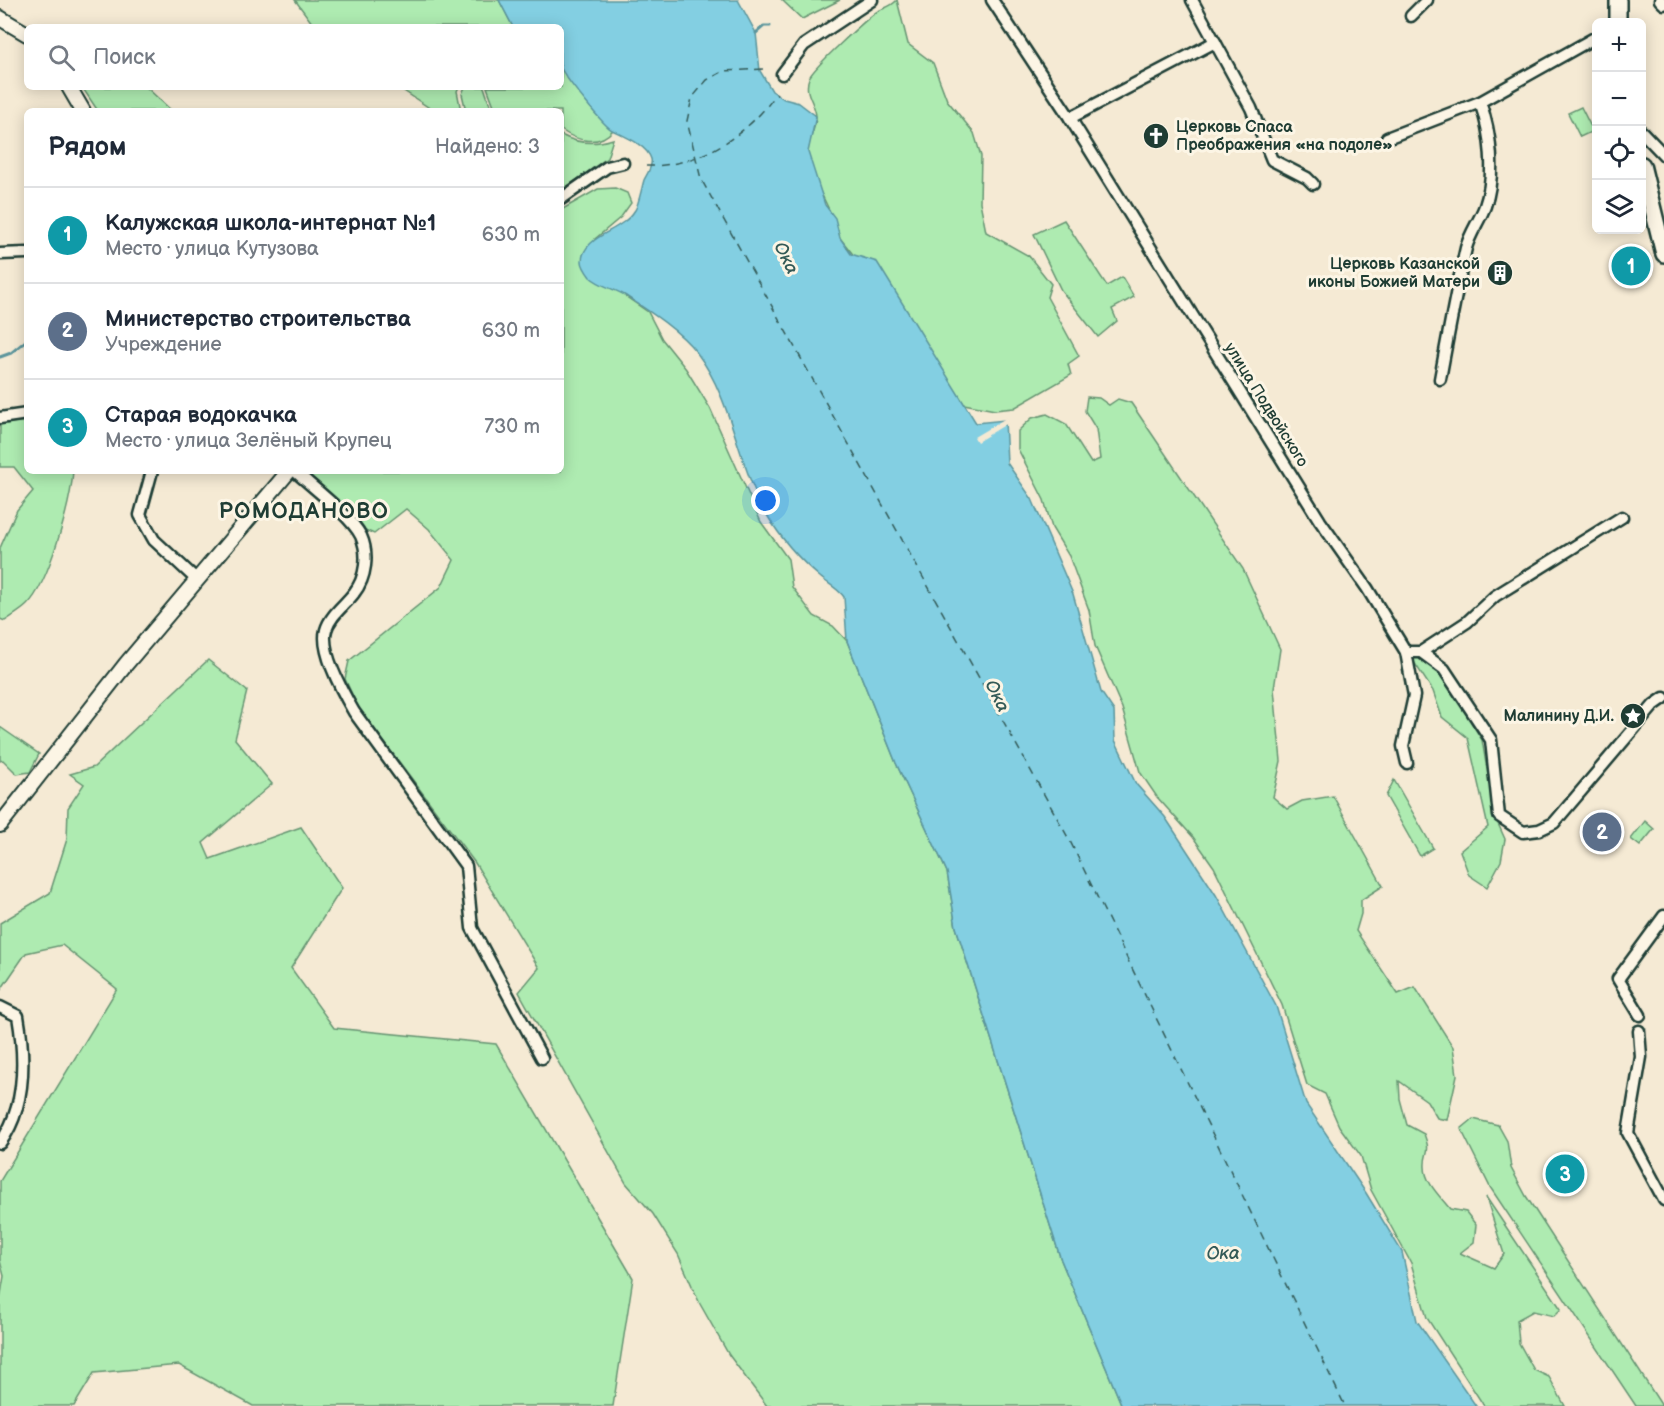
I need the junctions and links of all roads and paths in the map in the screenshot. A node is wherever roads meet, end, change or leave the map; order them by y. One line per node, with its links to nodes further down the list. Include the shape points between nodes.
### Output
1 (872, 0): 14 (street, via 804,45)
2 (992, 0): 18 (street, улица Подвойского)
3 (1192, 0): 13 (street)
4 (1427, 0): 8 (street)
5 (1618, 0): 10 (main road)
6 (1660, 0): 7 (street)
7 (1664, 4)
8 (1411, 16)
9 (0, 18): 11 (street)
10 (1618, 18)
11 (24, 32)
12 (1592, 39): 16 (street)
13 (1215, 42): 18 (street); 24 (street, via 1251,108 1272,160 1307,177)
14 (782, 74)
15 (71, 90): 17 (street)
16 (1480, 102): 20 (street); 29 (street, via 1492,171 1490,187 1467,245)
17 (81, 108)
18 (1070, 118): 37 (street, улица Подвойского, via 1320,522)
19 (1646, 137): 21 (street)
20 (1388, 138)
21 (1664, 155)
22 (623, 163): 25 (street, via 607,167)
23 (1645, 180): 28 (main road)
24 (1313, 184)
25 (564, 197)
26 (24, 253): 27 (street)
27 (0, 254)
28 (1664, 254)
29 (1440, 379)
30 (24, 414): 31 (street)
31 (0, 418)
32 (151, 474): 36 (street, via 141,515 154,540)
33 (286, 474): 36 (street)
34 (298, 474): 46 (street, via 360,534 365,549 365,567 356,592 326,630 329,658 339,686 466,866 472,928)
35 (1622, 517): 38 (street, via 1495,596 1467,622)
36 (197, 580): 41 (street, via 126,663)
37 (1406, 652): 38 (street); 40 (street, via 1414,696 1403,746)
38 (1421, 652): 39 (street, via 1444,669 1491,740 1499,816 1523,832 1554,824)
39 (1664, 698)
40 (1407, 764)
41 (0, 825)
42 (1664, 916): 44 (street, via 1618,978)
43 (0, 1007): 47 (street, via 18,1016 24,1072 8,1132)
44 (1640, 1015)
45 (1640, 1031): 48 (street, via 1641,1057 1628,1133)
46 (542, 1058)
47 (0, 1143)
48 (1664, 1200)

